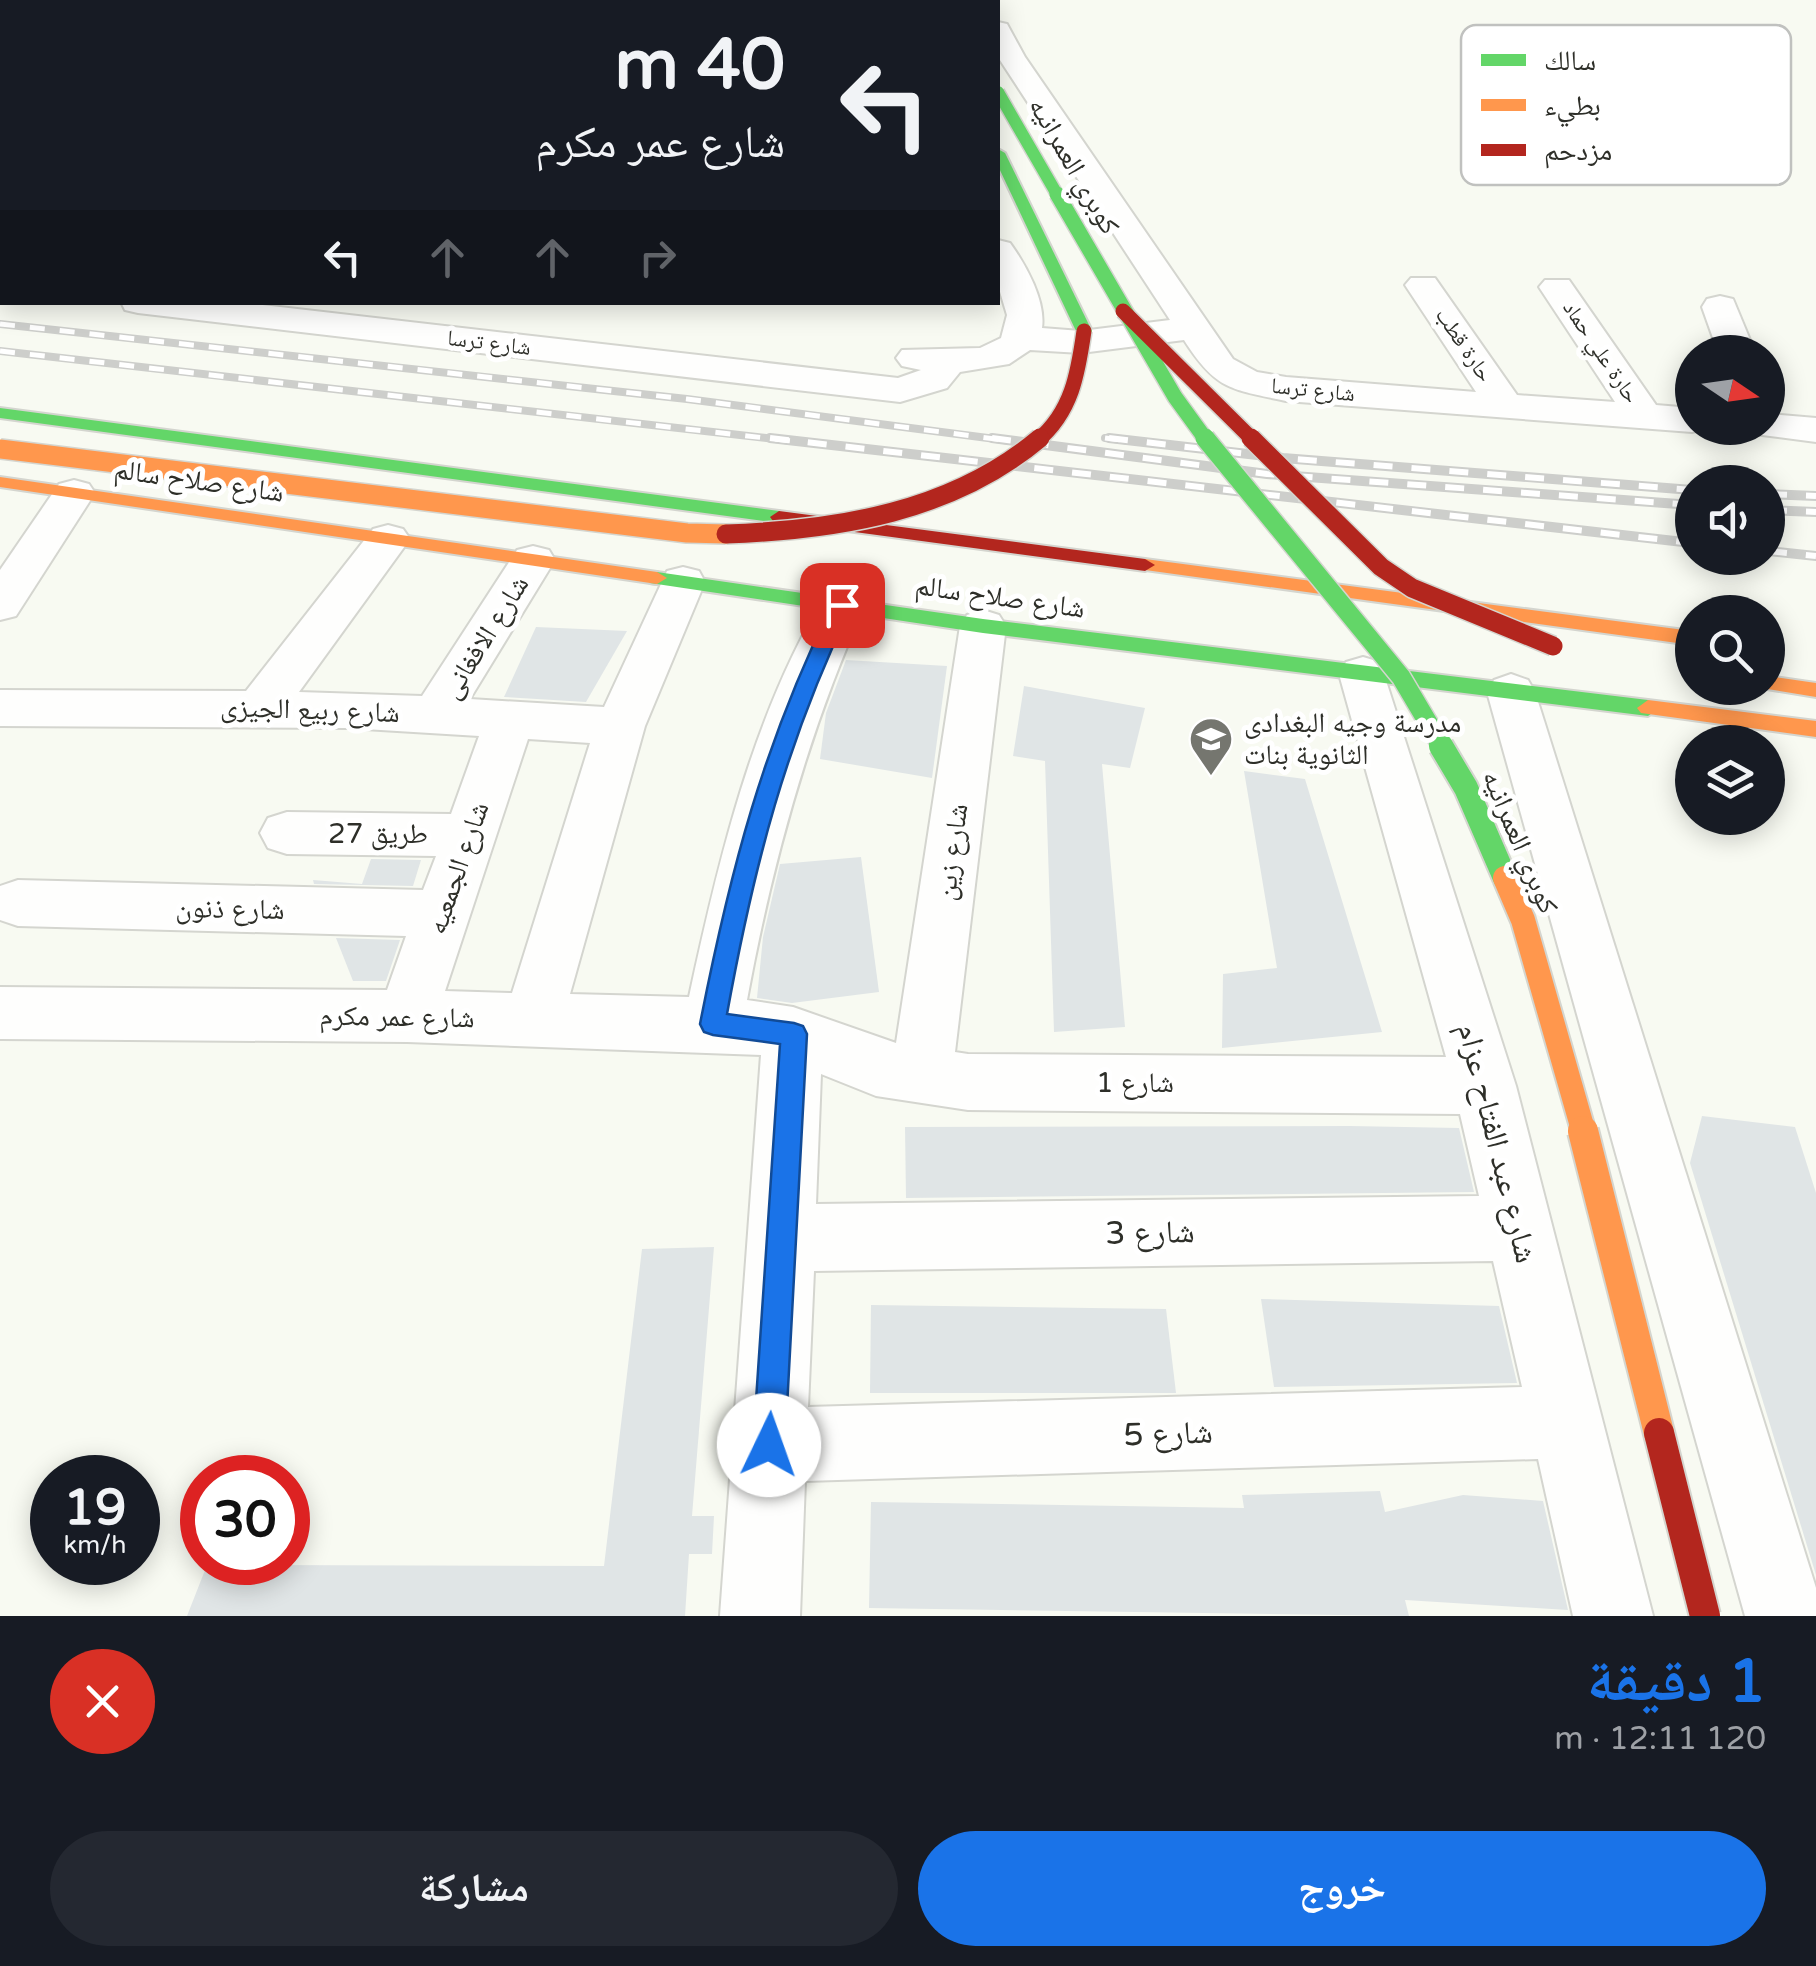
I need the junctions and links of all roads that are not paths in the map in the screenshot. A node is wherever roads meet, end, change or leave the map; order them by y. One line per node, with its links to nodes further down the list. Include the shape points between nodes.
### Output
1 (1000, 34): 11 (street, شارع ترسا)
2 (1000, 96): 10 (main road, كوبري العمرانيه, bridge)
3 (1000, 157): 21 (main road, bridge, via 1084,332 1084,375 1067,409 1022,455 922,506 866,522 780,533 687,534)
4 (1000, 255): 13 (street, via 1023,310)
5 (1423, 284): 15 (street, حارة قطب)
6 (1558, 287): 17 (street, حارة علي حماد)
7 (164, 305): 14 (street, شارع ترسا, via 900,390 933,380)
8 (424, 305): 14 (street, شارع ترسا)
9 (1720, 308): 12 (street)
10 (1122, 311): 35 (main road, bridge, via 1382,566 1412,588); 63 (main road, كوبري العمرانيه, bridge, via 1236,480 1401,677 1466,788 1524,920)
11 (1194, 329): 13 (street, via 1081,342); 15 (street, شارع ترسا, via 1220,367 1246,381 1286,390)
12 (1730, 335)
13 (1019, 338): 14 (street, شارع ترسا, via 987,359)
14 (948, 362)
15 (1504, 405): 17 (street, شارع ترسا)
16 (0, 413): 24 (main road, شارع صلاح سالم)
17 (1644, 416): 18 (street, شارع ترسا)
18 (1675, 419)
19 (1785, 427): 20 (street)
20 (1816, 430)
21 (0, 449)
22 (0, 482): 23 (main road, شارع صلاح سالم)
23 (74, 493): 26 (main road, شارع صلاح سالم); 31 (street)
24 (827, 524): 25 (main road, شارع صلاح سالم); 27 (main road)
25 (920, 538): 28 (main road); 34 (main road, شارع صلاح سالم)
26 (388, 539): 29 (main road, شارع صلاح سالم); 41 (street)
27 (842, 554)
28 (894, 555)
29 (534, 560): 30 (main road, شارع صلاح سالم); 42 (street, شارع الافغانى)
30 (683, 582): 32 (main road, شارع صلاح سالم); 44 (street)
31 (4, 593)
32 (848, 596): 33 (main road, شارع صلاح سالم); 53 (street, via 806,678 770,776 738,890)
33 (983, 626): 36 (main road, شارع صلاح سالم); 55 (street, شارع زين)
34 (1675, 636)
35 (1562, 648)
36 (1362, 674): 39 (main road, شارع صلاح سالم); 56 (street, شارع عبد الفتاح عزام)
37 (1785, 686): 38 (main road)
38 (1816, 690)
39 (1511, 692): 45 (main road, شارع صلاح سالم); 64 (street)
40 (0, 708): 41 (street, شارع ربيع الجيزى)
41 (260, 708): 42 (street, شارع ربيع الجيزى)
42 (436, 714): 43 (street, شارع ربيع الجيزى)
43 (510, 720): 44 (street, شارع ربيع الجيزى); 47 (street, شارع الجمعيه)
44 (620, 726): 52 (street)
45 (1816, 730)
46 (286, 834): 47 (street, طريق 27)
47 (470, 835): 49 (street, شارع الجمعيه)
48 (18, 904): 49 (street, شارع ذنون)
49 (442, 914): 51 (street, شارع الجمعيه)
50 (0, 1014): 51 (street, شارع عمر مكرم)
51 (407, 1016): 52 (street, شارع عمر مكرم)
52 (533, 1020): 53 (street, شارع عمر مكرم)
53 (713, 1024): 54 (street, شارع عمر مكرم)
54 (794, 1034): 55 (street, شارع 1, via 832,1053); 58 (street)
55 (921, 1078): 56 (street, شارع 1)
56 (1485, 1086): 57 (street, شارع عبد الفتاح عزام)
57 (1519, 1228): 58 (street, شارع 3); 59 (street, شارع عبد الفتاح عزام)
58 (782, 1238): 60 (street)
59 (1566, 1422): 60 (street, شارع 5); 62 (street, شارع عبد الفتاح عزام)
60 (769, 1445): 61 (street)
61 (760, 1616)
62 (1613, 1616)
63 (1705, 1616)
64 (1784, 1616)

